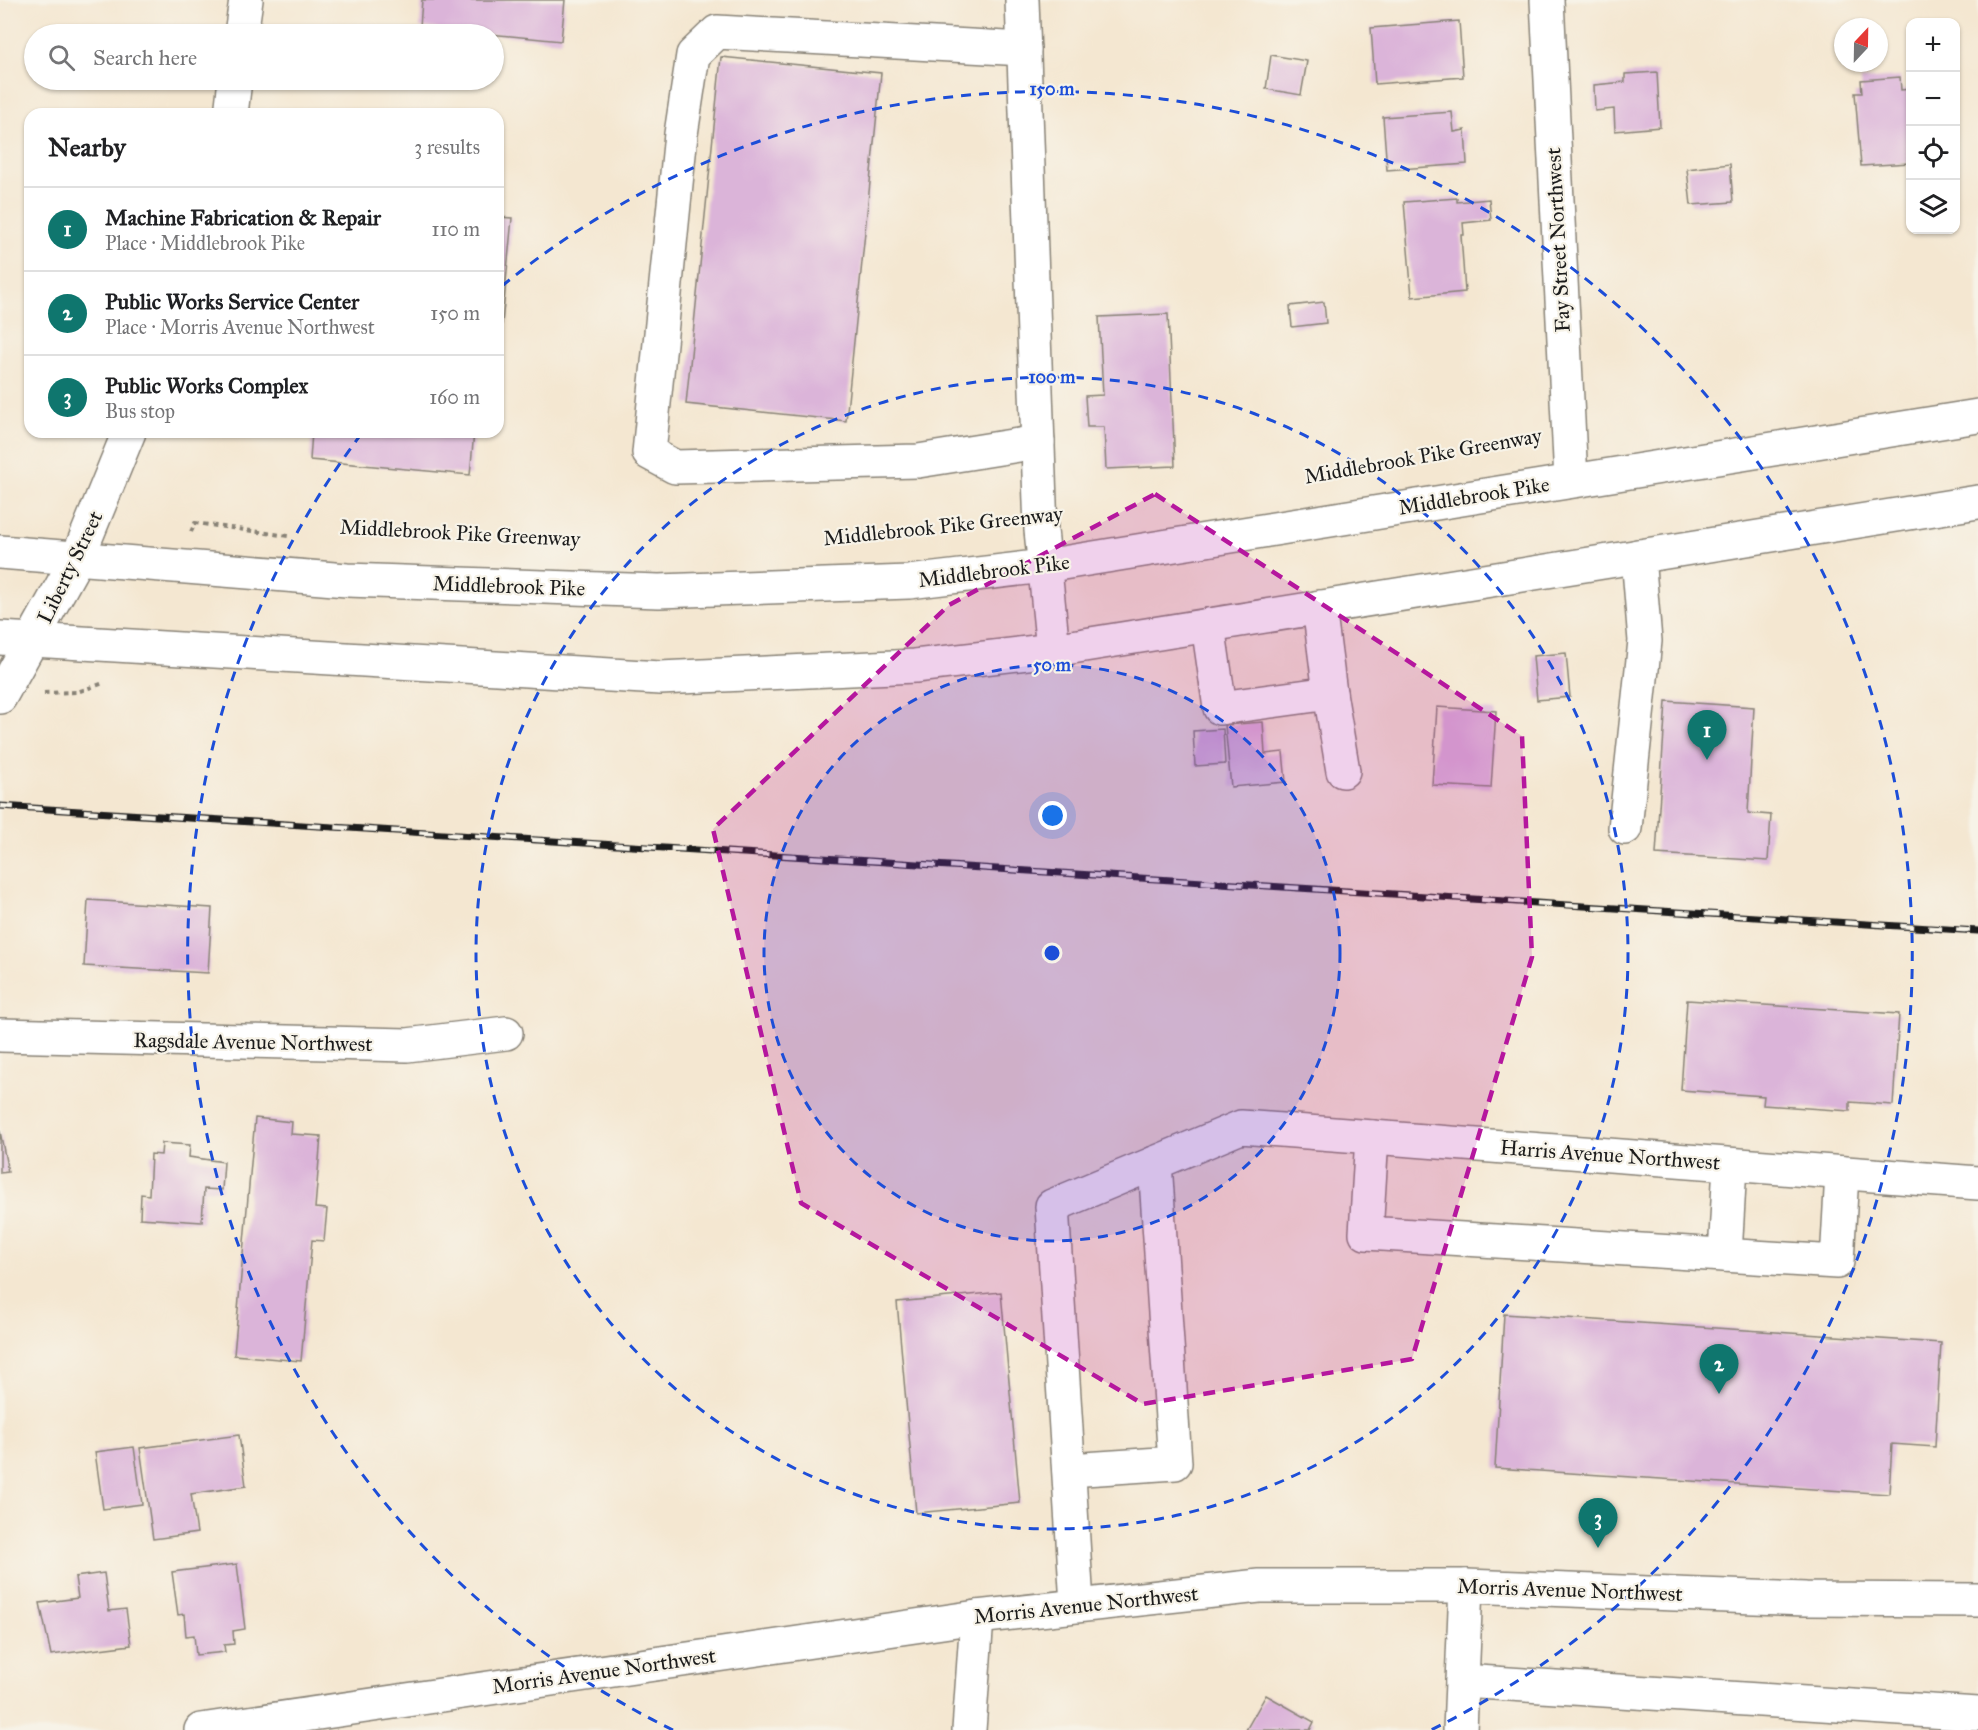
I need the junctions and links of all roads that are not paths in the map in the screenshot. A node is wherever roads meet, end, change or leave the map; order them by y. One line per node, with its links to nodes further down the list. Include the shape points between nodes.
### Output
1 (246, 0): 4 (main road)
2 (1022, 0): 5 (main road)
3 (1548, 0): 11 (main road, Fay Street Northwest)
4 (242, 24)
5 (1024, 49): 10 (main road); 10 (main road, via 717,32 693,55 681,134 649,453 675,467 918,461)
6 (234, 90): 7 (main road)
7 (232, 108)
8 (1978, 416): 11 (main road, Middlebrook Pike)
9 (127, 438): 15 (main road, Liberty Street)
10 (1038, 442): 16 (main road)
11 (1571, 480): 16 (main road, Middlebrook Pike)
12 (1978, 502): 14 (main road)
13 (0, 552): 15 (main road, Middlebrook Pike)
14 (1638, 556): 17 (main road); 25 (main road, via 1645,641)
15 (78, 557): 16 (main road, Middlebrook Pike, via 347,580 659,591 909,582); 20 (main road, Liberty Street)
16 (1044, 566): 21 (main road)
17 (1318, 607): 18 (main road); 22 (main road)
18 (1208, 625): 21 (main road); 22 (main road, via 1220,708)
19 (0, 638): 20 (main road)
20 (34, 640): 21 (main road, via 660,678 915,666); 23 (main road, Liberty Street)
21 (1053, 650)
22 (1330, 693): 24 (main road)
23 (0, 696)
24 (1343, 771)
25 (1625, 828)
26 (506, 1033): 27 (main road, Ragsdale Avenue Northwest, via 406,1045)
27 (0, 1035)
28 (1372, 1137): 29 (main road, Harris Avenue Northwest, via 1241,1127); 30 (main road, Harris Avenue Northwest); 33 (main road, via 1366,1233)
29 (1155, 1163): 34 (main road, via 1052,1206); 34 (main road, via 1175,1463)
30 (1730, 1165): 31 (main road, Harris Avenue Northwest); 33 (main road)
31 (1842, 1173): 32 (main road, Harris Avenue Northwest); 33 (main road, via 1837,1262)
32 (1978, 1183)
33 (1725, 1255)
34 (1069, 1470): 37 (main road)
35 (1466, 1586): 36 (main road, Morris Avenue Northwest, via 1806,1599); 37 (main road, Morris Avenue Northwest, via 1259,1586); 39 (main road)
36 (1978, 1600)
37 (1077, 1604): 38 (main road, Morris Avenue Northwest)
38 (978, 1617): 41 (main road, Morris Avenue Northwest); 42 (main road)
39 (1462, 1681): 40 (main road); 43 (main road)
40 (1978, 1714)
41 (201, 1730)
42 (969, 1730)
43 (1460, 1730)

